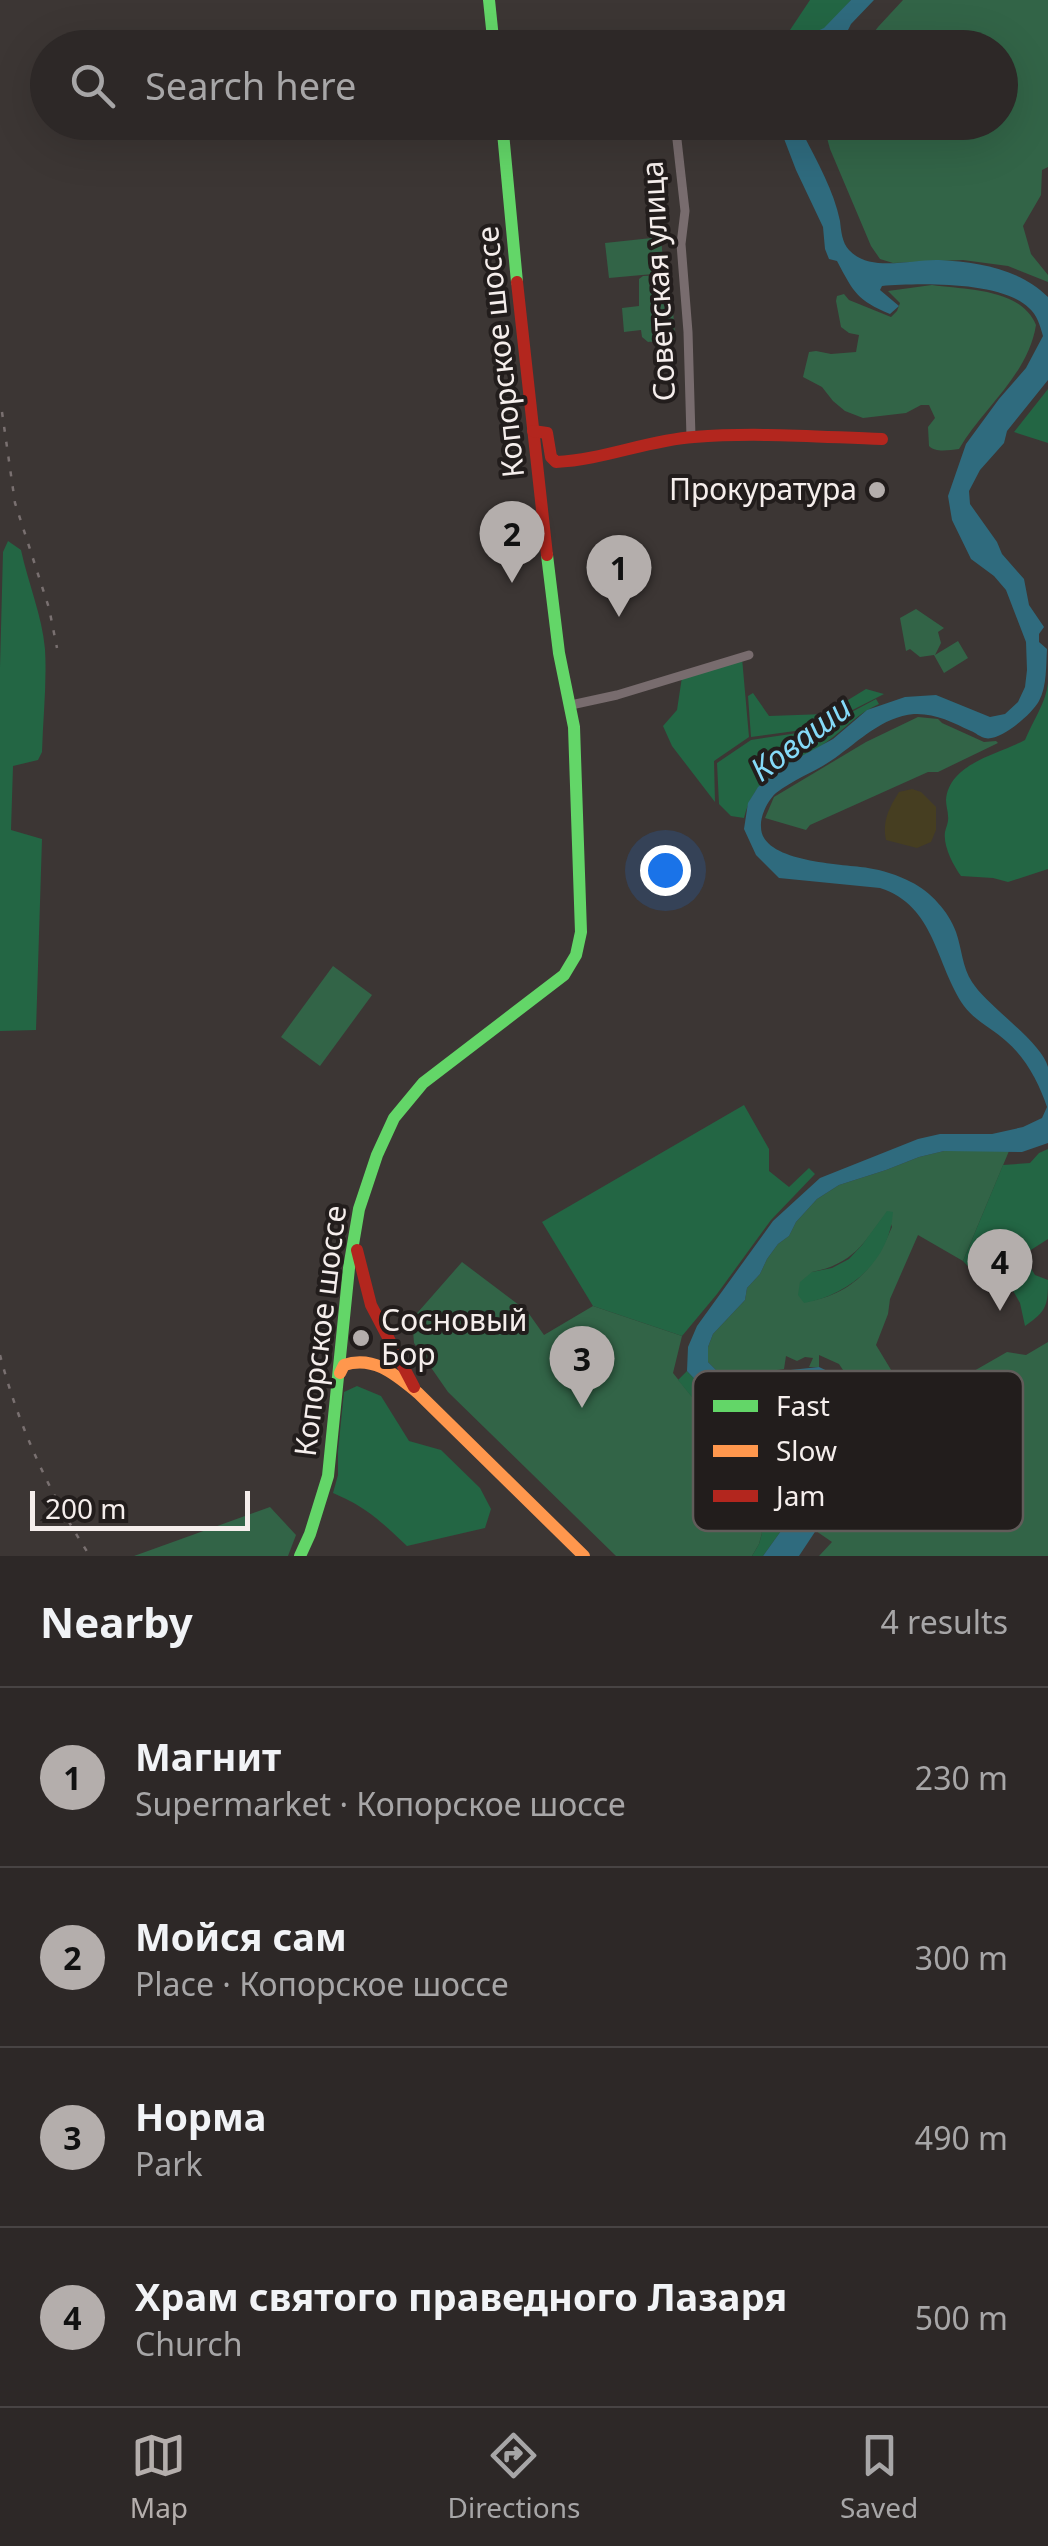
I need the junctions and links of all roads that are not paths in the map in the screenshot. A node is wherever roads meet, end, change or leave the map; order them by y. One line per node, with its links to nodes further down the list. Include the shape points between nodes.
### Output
1 (490, 0): 2 (main road)
2 (492, 30)
3 (504, 140): 5 (main road, Копорское шоссе)
4 (676, 140): 6 (street, Советская улица, via 685,211)
5 (534, 431): 6 (main road, via 547,433 556,462); 9 (main road, Копорское шоссе)
6 (691, 438): 7 (main road)
7 (882, 439)
8 (749, 655): 9 (street)
9 (571, 705): 10 (main road, Копорское шоссе, via 579,948 564,975 423,1084 401,1109 376,1155)
10 (355, 1232): 11 (main road); 12 (main road, Копорское шоссе)
11 (376, 1319): 12 (main road, via 359,1306); 13 (main road)
12 (343, 1325): 14 (main road, via 348,1347); 15 (main road, Копорское шоссе)
13 (384, 1337): 14 (main road, via 383,1351); 16 (main road)
14 (364, 1361): 15 (main road, via 344,1365); 16 (main road)
15 (338, 1375): 17 (main road, Копорское шоссе, via 328,1476)
16 (418, 1392): 18 (main road)
17 (300, 1556)
18 (584, 1556)

